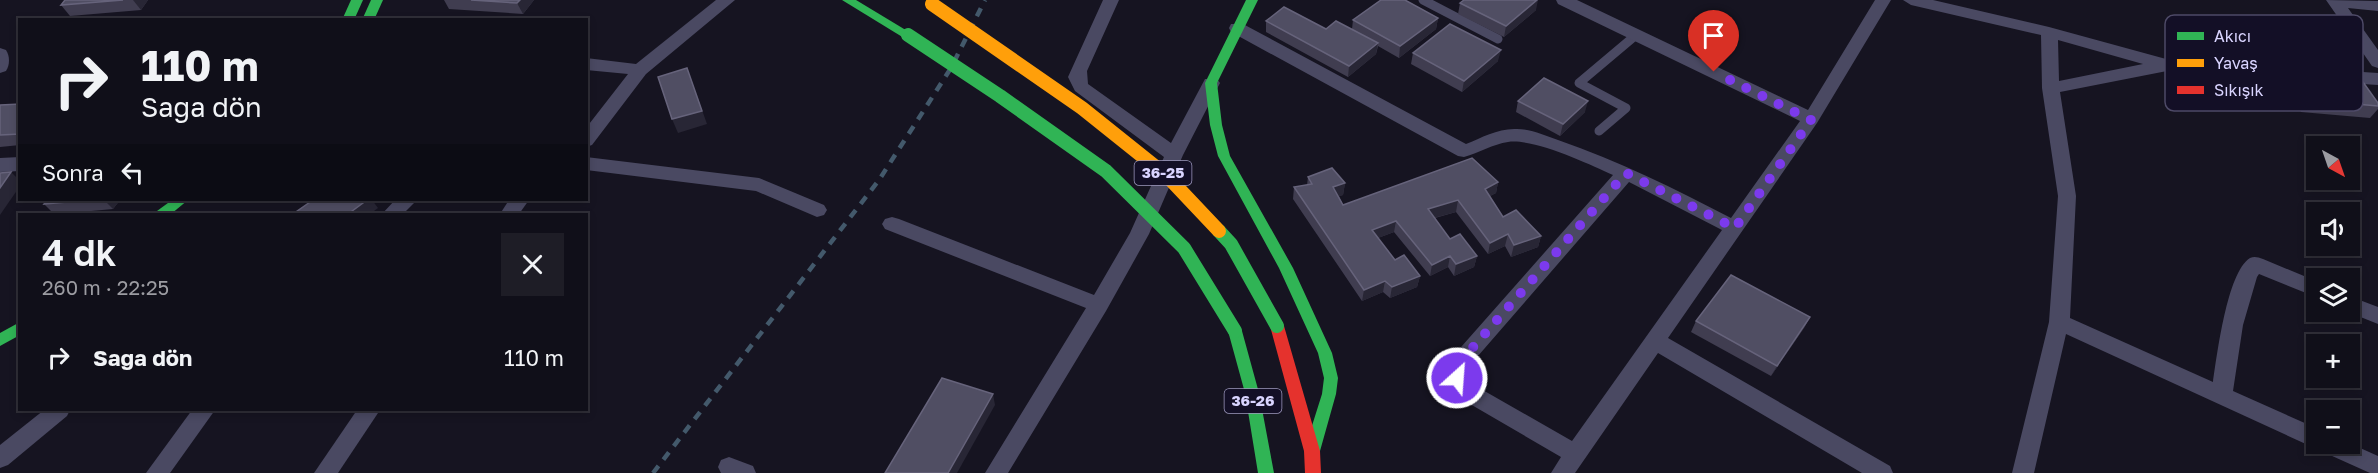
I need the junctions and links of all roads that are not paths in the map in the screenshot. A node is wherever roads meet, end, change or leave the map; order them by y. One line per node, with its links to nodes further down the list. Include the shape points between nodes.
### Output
1 (357, 0): 15 (main road)
2 (378, 0): 16 (main road)
3 (727, 0): 28 (street)
4 (848, 0): 69 (main road, 36-26, bridge, via 908,35 1106,171 1184,248 1235,331 1252,393)
5 (1111, 0): 36 (street, via 1078,71 1081,87)
6 (1252, 0): 17 (main road)
7 (1423, 0): 20 (lane)
8 (1564, 0): 19 (street)
9 (1883, 0): 33 (street)
10 (1911, 0): 18 (street)
11 (2335, 1): 13 (street); 14 (street)
12 (928, 2): 61 (main road, 36-25, bridge, via 1082,108 1167,176 1231,244 1277,326)
13 (2378, 6)
14 (2345, 15)
15 (349, 18)
16 (369, 18)
17 (1237, 28): 31 (main road); 40 (street, via 1464,151 1501,136 1518,135)
18 (2049, 32): 25 (street); 32 (street)
19 (1636, 35): 33 (street); 34 (lane, via 1579,82 1626,108)
20 (1498, 39)
21 (2363, 41): 23 (street)
22 (0, 54): 27 (street)
23 (2378, 62)
24 (588, 64): 28 (street)
25 (2165, 65)
26 (2165, 65): 32 (street)
27 (0, 67)
28 (640, 70): 35 (street)
29 (2363, 78): 30 (street)
30 (2378, 79)
31 (1211, 83): 36 (street); 61 (main road, via 1224,156 1286,268 1325,353 1331,378 1329,394)
32 (2051, 88): 52 (street, via 2067,196)
33 (1811, 120): 47 (street)
34 (1599, 131)
35 (588, 138)
36 (1174, 155): 49 (street, via 1139,234)
37 (588, 163): 43 (street, via 759,185)
38 (18, 164): 39 (street)
39 (0, 165)
40 (1626, 173): 47 (street); 62 (street, via 1461,361 1457,378 1466,391)
41 (180, 201): 44 (main road)
42 (406, 201): 45 (street)
43 (817, 210)
44 (163, 213)
45 (392, 213)
46 (892, 224): 49 (street)
47 (1735, 228): 55 (street)
48 (2306, 285): 56 (street, via 2256,264 2250,268 2241,285)
49 (1099, 305): 68 (street)
50 (2360, 309): 51 (street)
51 (2378, 316)
52 (2059, 322): 56 (street); 73 (street)
53 (18, 329): 54 (main road)
54 (0, 340)
55 (1655, 341): 62 (street); 72 (street)
56 (2221, 396): 60 (street)
57 (58, 411): 64 (street)
58 (203, 411): 66 (street)
59 (368, 411): 67 (street)
60 (2306, 434)
61 (1312, 451): 70 (main road, 36-25)
62 (1575, 454): 71 (street)
63 (2351, 454): 65 (street)
64 (0, 458)
65 (2378, 466)
66 (157, 473)
67 (325, 473)
68 (996, 473)
69 (1266, 473)
70 (1313, 473)
71 (1562, 473)
72 (1882, 473)
73 (2023, 473)

